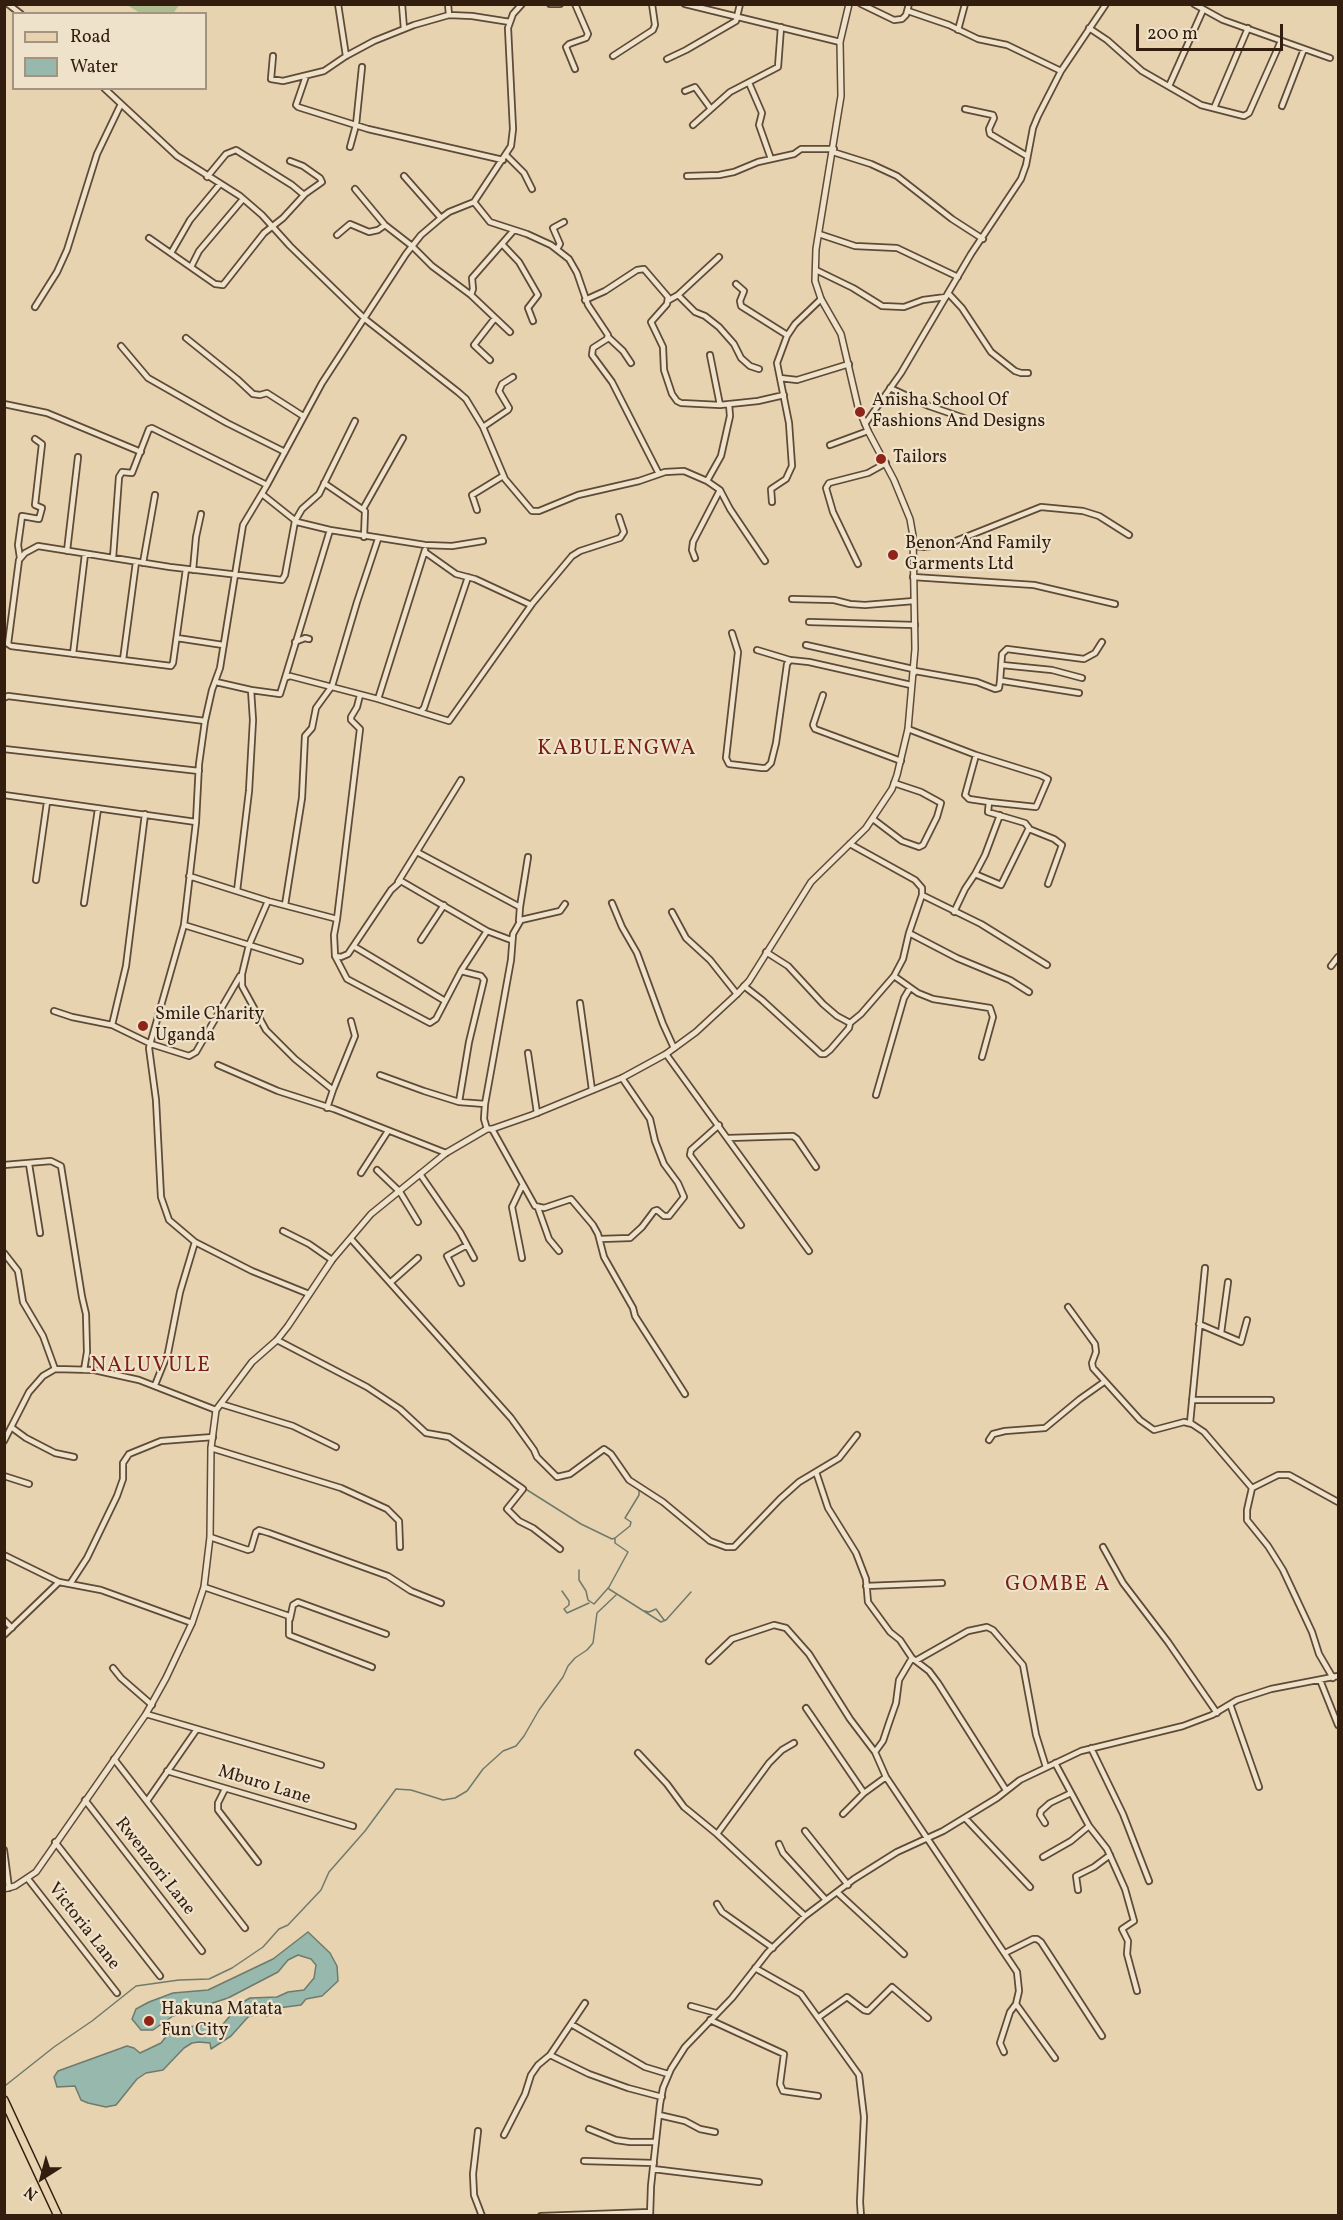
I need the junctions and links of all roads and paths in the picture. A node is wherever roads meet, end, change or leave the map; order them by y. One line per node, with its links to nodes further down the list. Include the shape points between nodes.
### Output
1 (338, 4): 31 (street)
2 (402, 4): 25 (street)
3 (448, 4): 19 (street)
4 (522, 4): 21 (street)
5 (550, 4): 6 (street)
6 (560, 4)
7 (575, 4): 36 (street, via 588,34 566,47)
8 (652, 4): 32 (street, via 653,30)
9 (685, 4): 20 (street)
10 (740, 4): 20 (street)
11 (849, 4): 28 (street)
12 (861, 4): 18 (street, via 889,19 902,19)
13 (909, 4): 18 (street)
14 (965, 4): 26 (street)
15 (1106, 4): 23 (street)
16 (1194, 4): 17 (street)
17 (1203, 10): 24 (street); 40 (street)
18 (908, 11): 26 (street)
19 (448, 15): 21 (street); 25 (street)
20 (738, 16): 22 (street); 34 (street, via 736,21)
21 (510, 22): 52 (street, via 513,141)
22 (781, 27): 28 (street); 39 (street, via 779,65)
23 (1089, 28): 37 (street); 40 (street, via 1142,71)
24 (1248, 28): 27 (street); 46 (street)
25 (404, 29): 31 (street)
26 (958, 30): 37 (street, via 1007,45)
27 (1281, 41): 29 (street); 46 (street, via 1248,115)
28 (840, 42): 51 (street, via 841,96)
29 (1304, 49): 33 (street); 44 (street)
30 (273, 56): 38 (street, via 271,79 283,81)
31 (346, 56): 38 (street, via 324,71)
32 (613, 56)
33 (1330, 58)
34 (667, 59)
35 (362, 67): 48 (street)
36 (574, 69)
37 (1060, 71): 53 (street, via 1033,128)
38 (306, 76): 48 (street, via 297,106)
39 (749, 83): 45 (street); 54 (street, via 762,113 759,125)
40 (1169, 86): 46 (street, via 1201,105)
41 (106, 90): 43 (street)
42 (685, 91): 45 (street, via 695,87)
43 (121, 105): 59 (street); 90 (street, via 98,154 67,250)
44 (1282, 106)
45 (711, 108): 49 (street)
46 (1215, 108)
47 (965, 110): 53 (street, via 993,115 990,134)
48 (356, 125): 50 (street); 55 (street)
49 (693, 125)
50 (350, 147)
51 (834, 151): 54 (street, via 801,149); 71 (street); 74 (street, via 897,176)
52 (506, 155): 55 (street); 62 (street, via 524,173)
53 (1027, 156): 74 (street, via 1021,179)
54 (771, 159): 58 (street, via 734,172)
55 (503, 160): 65 (street)
56 (290, 161): 63 (street, via 322,181)
57 (404, 176): 66 (street)
58 (687, 176)
59 (207, 177): 60 (street); 63 (street, via 226,154 236,150)
60 (220, 184): 64 (street); 78 (street, via 190,220)
61 (356, 189): 68 (street)
62 (532, 189)
63 (304, 195): 69 (street)
64 (243, 199): 69 (street); 80 (street, via 199,250)
65 (474, 202): 66 (street); 70 (street, via 490,222)
66 (441, 218): 76 (street)
67 (564, 222): 77 (street, via 553,228 560,244)
68 (385, 225): 72 (street, via 369,232 350,224); 76 (street)
69 (272, 226): 80 (street, via 223,285 215,284); 92 (street)
70 (514, 230): 75 (street); 77 (street)
71 (819, 234): 81 (street); 82 (street, via 855,246 897,248)
72 (337, 235)
73 (149, 238): 78 (street)
74 (982, 238): 82 (street)
75 (502, 244): 84 (street, via 472,278); 93 (street, via 519,261 538,295 528,308)
76 (412, 246): 84 (street); 92 (street)
77 (557, 249): 88 (street, via 573,266)
78 (171, 253): 80 (street)
79 (718, 257): 85 (street)
80 (191, 267)
81 (816, 270): 86 (street, via 882,306 904,307); 87 (street)
82 (958, 277): 86 (street)
83 (736, 284): 95 (street, via 744,291 741,306)
84 (471, 295): 91 (street)
85 (678, 295): 89 (street); 103 (street, via 719,327 741,358)
86 (947, 295): 104 (street, via 962,308 991,352 1015,371); 107 (street)
87 (821, 299): 95 (street); 102 (street, via 841,334)
88 (585, 300): 89 (street, via 641,268 648,270); 96 (street)
89 (669, 300): 111 (street, via 651,322 663,347 664,370 672,394 681,403)
90 (35, 307)
91 (495, 318): 94 (street); 100 (street, via 474,345)
92 (365, 319): 112 (street); 116 (street, via 459,392)
93 (533, 321)
94 (510, 332)
95 (787, 335): 106 (street, via 777,363)
96 (608, 337): 101 (street); 125 (street, via 594,348 592,355 612,382)
97 (186, 338): 112 (street, via 253,394 267,393)
98 (121, 346): 122 (street, via 148,378)
99 (710, 355): 111 (street)
100 (490, 360)
101 (631, 363)
102 (849, 364): 106 (street, via 796,380); 115 (street)
103 (759, 369)
104 (1028, 373)
105 (513, 376): 116 (street, via 499,391 508,410)
106 (780, 378): 108 (street)
107 (891, 388): 113 (street); 115 (street)
108 (784, 395): 110 (street); 133 (street, via 792,466 786,479 771,489)
109 (4, 404): 121 (street, via 56,416)
110 (729, 404): 111 (street); 127 (street, via 721,456)
111 (720, 405)
112 (303, 416): 122 (street)
113 (964, 418)
114 (355, 421): 128 (street)
115 (865, 424): 117 (street)
116 (483, 427): 126 (street)
117 (868, 431): 120 (street); 124 (street)
118 (403, 438): 134 (street)
119 (35, 439): 149 (street, via 42,444 35,505 42,508 39,519 22,516)
120 (830, 445)
121 (141, 452): 129 (street, via 149,429 153,428); 150 (street, via 132,473 122,472 119,477)
122 (285, 452): 129 (street)
123 (78, 457): 146 (street)
124 (886, 464): 145 (street, via 910,519); 155 (street, via 826,486 829,502)
125 (659, 474): 126 (street, via 578,495 536,512); 127 (street, via 684,471)
126 (503, 476): 135 (street, via 472,495)
127 (707, 481): 130 (street)
128 (324, 483): 134 (street); 138 (street)
129 (267, 484): 131 (street)
130 (720, 490): 151 (street, via 693,542); 152 (street)
131 (261, 494): 138 (street); 158 (street, via 243,525)
132 (155, 495): 154 (street)
133 (772, 502)
134 (363, 509): 141 (street)
135 (477, 510)
136 (201, 514): 157 (street)
137 (619, 517): 164 (street, via 624,532 620,538 572,556)
138 (295, 521): 139 (street); 158 (street, via 282,580)
139 (330, 531): 141 (street); 172 (street)
140 (1129, 535): 145 (street, via 1099,516 1041,507 948,544)
141 (364, 537): 142 (street)
142 (378, 539): 144 (street); 188 (street)
143 (483, 540): 144 (street, via 452,546)
144 (425, 545): 147 (street)
145 (914, 546): 160 (street)
146 (67, 551): 148 (street); 149 (street, via 38,546)
147 (425, 552): 159 (street, via 456,574); 194 (street)
148 (85, 554): 150 (street); 177 (street)
149 (20, 558): 167 (street)
150 (113, 558): 153 (street)
151 (695, 558)
152 (765, 561)
153 (136, 562): 154 (street); 178 (street)
154 (143, 563): 156 (street)
155 (858, 564)
156 (186, 569): 157 (street); 170 (street)
157 (193, 570): 158 (street)
158 (235, 575): 174 (street)
159 (468, 577): 164 (street); 195 (street)
160 (913, 577): 162 (street); 163 (street, via 1034,585)
161 (792, 599): 162 (street, via 850,604)
162 (914, 601): 166 (street)
163 (1115, 603)
164 (532, 604): 195 (street, via 449,721)
165 (809, 622): 166 (street)
166 (915, 625): 181 (street)
167 (11, 626): 168 (street); 177 (street, via 9,646)
168 (4, 627)
169 (732, 633): 179 (street, via 738,652 726,758 729,764 766,768 771,763 785,670)
170 (177, 638): 174 (street); 178 (street, via 171,666)
171 (309, 639): 172 (street)
172 (295, 642): 183 (street)
173 (1102, 642): 180 (street, via 1095,653 1084,659 1007,649 1002,654)
174 (223, 645): 186 (street)
175 (806, 645): 181 (street)
176 (758, 650): 179 (street)
177 (73, 654): 178 (street)
178 (123, 660)
179 (790, 660): 187 (street)
180 (1002, 665): 184 (street, via 1052,670); 185 (street)
181 (914, 669): 182 (street)
182 (913, 676): 185 (street, via 915,670 977,682 997,690); 187 (street)
183 (285, 678): 188 (street); 189 (street, via 280,694)
184 (1082, 678)
185 (1000, 681): 190 (street)
186 (216, 682): 189 (street); 196 (street)
187 (911, 685): 197 (street)
188 (332, 686): 191 (street); 227 (street, via 316,708 312,728 305,736 302,798)
189 (251, 690): 221 (street, via 249,791)
190 (1079, 693)
191 (360, 694): 194 (street); 232 (street, via 351,717 360,729)
192 (823, 695): 200 (street, via 814,729)
193 (4, 698): 196 (street)
194 (378, 699): 195 (street)
195 (420, 712)
196 (205, 721): 201 (street)
197 (908, 729): 199 (street); 200 (street)
198 (4, 749): 201 (street)
199 (976, 755): 206 (street, via 965,795); 206 (street, via 1048,779 1036,807)
200 (901, 760): 203 (street)
201 (198, 771): 211 (street)
202 (461, 780): 214 (street)
203 (894, 783): 210 (street); 210 (street, via 941,803 923,845 902,841)
204 (4, 795): 205 (street)
205 (47, 802): 207 (street); 218 (street)
206 (989, 802): 209 (street, via 988,812)
207 (98, 809): 208 (street); 224 (street)
208 (145, 814): 211 (street); 259 (street, via 126,966)
209 (1000, 815): 212 (street, via 1025,823); 216 (street)
210 (873, 819): 213 (street)
211 (196, 822): 217 (street)
212 (1029, 829): 216 (street, via 1001,885); 220 (street, via 1062,845)
213 (850, 844): 222 (street, via 915,880); 241 (street, via 811,882)
214 (417, 852): 219 (street); 229 (street)
215 (528, 857): 229 (street)
216 (975, 874): 231 (street)
217 (189, 876): 221 (street); 234 (street)
218 (36, 880)
219 (398, 882): 228 (street, via 404,881); 240 (street)
220 (1048, 884)
221 (237, 891): 223 (street)
222 (922, 895): 231 (street); 236 (street)
223 (268, 902): 227 (street); 239 (street)
224 (84, 903)
225 (612, 903): 261 (street)
226 (564, 904): 233 (street, via 560,911)
227 (285, 905): 232 (street)
228 (444, 905): 235 (street); 237 (street)
229 (520, 907): 233 (street)
230 (672, 912): 253 (street, via 686,938)
231 (954, 912): 245 (street)
232 (337, 920): 242 (street)
233 (519, 921): 238 (street)
234 (184, 925): 239 (street); 260 (street)
235 (487, 931): 238 (street); 247 (street)
236 (909, 933): 249 (street); 252 (street)
237 (421, 940)
238 (512, 940): 272 (street)
239 (249, 945): 244 (street); 248 (street)
240 (355, 947): 242 (street, via 345,956); 254 (street)
241 (766, 952): 250 (street); 258 (street, via 788,966 837,1016)
242 (335, 956): 254 (street, via 347,980 428,1023 436,1019)
243 (1338, 957): 246 (street)
244 (300, 961)
245 (1047, 964)
246 (1331, 966)
247 (461, 971): 254 (street); 271 (street, via 484,980)
248 (242, 974): 260 (street, via 194,1054 185,1056); 268 (street, via 242,986 266,1030)
249 (894, 976): 251 (street); 258 (street)
250 (744, 986): 253 (street); 258 (street, via 821,1054 830,1050)
251 (910, 988): 264 (street, via 933,999 990,1008 993,1017); 270 (street)
252 (1029, 992)
253 (737, 994): 261 (street)
254 (445, 1001)
255 (580, 1003): 269 (street)
256 (54, 1011): 259 (street)
257 (351, 1021): 268 (street, via 355,1036)
258 (850, 1023)
259 (112, 1025): 260 (street)
260 (151, 1044): 295 (street, via 161,1197 170,1220)
261 (674, 1048): 263 (street)
262 (528, 1053): 274 (street)
263 (666, 1054): 267 (street); 275 (street)
264 (982, 1057)
265 (218, 1065): 273 (street)
266 (380, 1075): 271 (street)
267 (622, 1078): 269 (street); 294 (street, via 650,1119 664,1164 684,1197 669,1216 654,1211 630,1238)
268 (333, 1090): 273 (street)
269 (592, 1090): 274 (street)
270 (876, 1095)
271 (459, 1102): 272 (street)
272 (485, 1104): 276 (street, via 484,1119)
273 (327, 1108): 277 (street)
274 (537, 1113): 276 (street)
275 (719, 1125): 278 (street); 290 (street, via 690,1155)
276 (489, 1129): 279 (street); 286 (street)
277 (388, 1131): 279 (street); 284 (street)
278 (728, 1138): 282 (street, via 793,1137); 298 (street)
279 (446, 1153): 285 (street)
280 (29, 1164): 281 (street); 292 (street); 315 (street, via 51,1161 62,1170 86,1314)
281 (4, 1165)
282 (816, 1167)
283 (377, 1170): 287 (street)
284 (361, 1173)
285 (420, 1174): 287 (street); 296 (street)
286 (522, 1186): 288 (street); 302 (street, via 512,1207)
287 (400, 1192): 289 (street); 293 (street, via 371,1214)
288 (538, 1208): 294 (street, via 571,1199); 297 (street, via 549,1239)
289 (418, 1222)
290 (741, 1225)
291 (283, 1231): 303 (street)
292 (40, 1233)
293 (351, 1239): 303 (street); 305 (street)
294 (600, 1239): 318 (street, via 604,1257 635,1316)
295 (195, 1242): 308 (street); 317 (street, via 168,1353)
296 (467, 1245): 301 (street); 307 (street, via 447,1256)
297 (559, 1251)
298 (809, 1251)
299 (4, 1253): 314 (street, via 18,1271 23,1302 43,1336)
300 (418, 1258): 305 (street)
301 (474, 1258)
302 (522, 1258)
303 (332, 1260): 308 (street)
304 (1205, 1268): 311 (street)
305 (391, 1282): 332 (street, via 511,1418 537,1457 557,1477 570,1474 604,1449 629,1480 663,1502 701,1535 734,1547 780,1498)
306 (1228, 1282): 312 (street)
307 (461, 1283)
308 (309, 1294): 313 (street)
309 (1068, 1307): 316 (street, via 1095,1344 1092,1365)
310 (1247, 1320): 312 (street, via 1242,1342)
311 (1199, 1324): 312 (street); 319 (street)
312 (1221, 1333)
313 (277, 1340): 321 (street, via 252,1362); 340 (street, via 367,1387 426,1433 449,1437 523,1488 507,1509)
314 (55, 1369): 315 (street); 324 (street, via 37,1382)
315 (84, 1370): 317 (street)
316 (1104, 1382): 323 (street, via 1151,1429); 327 (street, via 1045,1428 1005,1431 993,1434)
317 (155, 1385): 322 (street)
318 (684, 1394)
319 (1192, 1400): 320 (street); 323 (street)
320 (1271, 1400)
321 (221, 1404): 322 (street); 329 (street, via 293,1426)
322 (216, 1410): 326 (street)
323 (1190, 1423): 335 (street, via 1204,1432)
324 (11, 1427): 328 (street); 331 (street, via 55,1453)
325 (857, 1435): 332 (street, via 839,1458)
326 (213, 1437): 330 (street); 344 (street, via 160,1441 129,1454 123,1463 117,1496)
327 (989, 1440)
328 (4, 1441)
329 (336, 1447)
330 (211, 1448): 337 (street); 338 (street, via 341,1488 387,1509 399,1521)
331 (74, 1457)
332 (816, 1472): 345 (street, via 828,1508 856,1553)
333 (4, 1476): 334 (street)
334 (29, 1484)
335 (1252, 1488): 336 (street, via 1278,1474 1288,1475); 358 (street, via 1248,1520 1283,1570 1319,1654)
336 (1338, 1502)
337 (210, 1537): 346 (street); 347 (street, via 248,1550 259,1530 388,1576)
338 (400, 1547)
339 (1103, 1547): 363 (street, via 1123,1583)
340 (560, 1549)
341 (4, 1555): 342 (street)
342 (59, 1582): 344 (street); 351 (street)
343 (942, 1582): 345 (street)
344 (70, 1584): 350 (street, via 101,1590)
345 (866, 1586): 354 (street, via 868,1602)
346 (204, 1587): 348 (street); 350 (street)
347 (441, 1603)
348 (290, 1619): 352 (street, via 293,1605 298,1602); 356 (street, via 291,1636)
349 (4, 1620): 351 (street)
350 (192, 1623): 361 (street)
351 (12, 1628): 353 (street)
352 (386, 1634)
353 (4, 1635)
354 (915, 1659): 369 (street, via 899,1680 890,1723); 374 (street, via 968,1631 987,1627 993,1630 1023,1665); 379 (street, via 938,1683)
355 (709, 1661): 369 (street, via 732,1640 769,1626 786,1628 809,1654)
356 (372, 1667)
357 (113, 1668): 361 (street)
358 (1336, 1677): 359 (street)
359 (1320, 1680): 360 (street, via 1271,1689); 365 (street)
360 (1230, 1704): 363 (street); 377 (street)
361 (152, 1705): 364 (street)
362 (806, 1708): 380 (street)
363 (1217, 1713): 368 (street, via 1176,1728)
364 (146, 1714): 366 (street); 371 (street)
365 (1338, 1725)
366 (197, 1729): 373 (street); 375 (street)
367 (794, 1743): 390 (street, via 769,1763)
368 (1091, 1748): 372 (street); 399 (street)
369 (875, 1752): 376 (street)
370 (638, 1753): 390 (street, via 684,1807)
371 (114, 1759): 382 (street); 383 (street)
372 (1055, 1763): 374 (street); 381 (street)
373 (321, 1765)
374 (1046, 1767): 379 (street)
375 (167, 1771): 378 (street, Mburo Lane); 383 (street)
376 (886, 1777): 380 (street); 391 (street)
377 (1259, 1787)
378 (225, 1789): 387 (street, Mburo Lane); 397 (street, via 218,1810)
379 (1006, 1790): 385 (street)
380 (864, 1793): 384 (street)
381 (1071, 1793): 386 (street, via 1041,1811); 388 (street)
382 (85, 1800): 392 (street); 410 (street, Rwenzori Lane)
383 (147, 1801): 408 (street)
384 (843, 1814)
385 (965, 1818): 391 (street); 401 (street)
386 (1045, 1823)
387 (352, 1826)
388 (1089, 1826): 395 (street); 396 (street)
389 (805, 1831): 400 (street)
390 (717, 1834): 407 (street)
391 (927, 1838): 400 (street, via 897,1852); 411 (street)
392 (55, 1842): 398 (street); 414 (street)
393 (779, 1844): 405 (street)
394 (4, 1850): 402 (street)
395 (1110, 1855): 403 (street, via 1076,1876); 415 (street, via 1134,1921 1122,1929 1128,1941 1127,1954)
396 (1043, 1857)
397 (258, 1862)
398 (28, 1878): 402 (street); 416 (street, Victoria Lane)
399 (1149, 1881)
400 (848, 1885): 404 (street)
401 (1030, 1887)
402 (7, 1888)
403 (1078, 1890)
404 (838, 1893): 405 (street); 412 (street)
405 (826, 1900): 407 (street)
406 (717, 1904): 409 (street, via 722,1912)
407 (805, 1916): 409 (street)
408 (245, 1928)
409 (772, 1948): 413 (street)
410 (202, 1951)
411 (1005, 1953): 418 (street, via 1019,1979); 425 (street, via 1033,1939 1041,1942)
412 (904, 1954)
413 (754, 1968): 420 (street); 421 (street, via 796,1989)
414 (160, 1976)
415 (1137, 1991)
416 (117, 1993)
417 (585, 2003): 424 (street)
418 (1016, 2004): 426 (street, via 1000,2043); 428 (street)
419 (691, 2007): 420 (street)
420 (716, 2013): 423 (street)
421 (819, 2017): 422 (street, via 847,1998 868,2011 892,1987); 447 (street, via 859,2075 864,2117)
422 (928, 2018)
423 (710, 2020): 429 (street, via 685,2047); 430 (street, via 784,2054 780,2084 783,2091)
424 (571, 2025): 427 (street); 429 (street, via 645,2067)
425 (1102, 2036)
426 (1004, 2052)
427 (550, 2055): 431 (street, via 628,2088); 437 (street, via 531,2075)
428 (1055, 2058)
429 (668, 2074): 431 (street)
430 (818, 2096)
431 (662, 2097): 433 (street)
432 (4, 2100): 444 (main road)
433 (659, 2115): 436 (street); 438 (street)
434 (589, 2129): 438 (street, via 616,2140)
435 (478, 2131): 445 (street, via 473,2174 474,2195)
436 (715, 2132)
437 (504, 2135)
438 (656, 2142): 440 (street)
439 (584, 2161): 440 (street)
440 (654, 2163): 441 (street)
441 (653, 2169): 442 (street); 443 (street)
442 (759, 2182)
443 (650, 2214): 446 (street)
444 (58, 2216)
445 (482, 2216)
446 (541, 2216)
447 (861, 2216)

